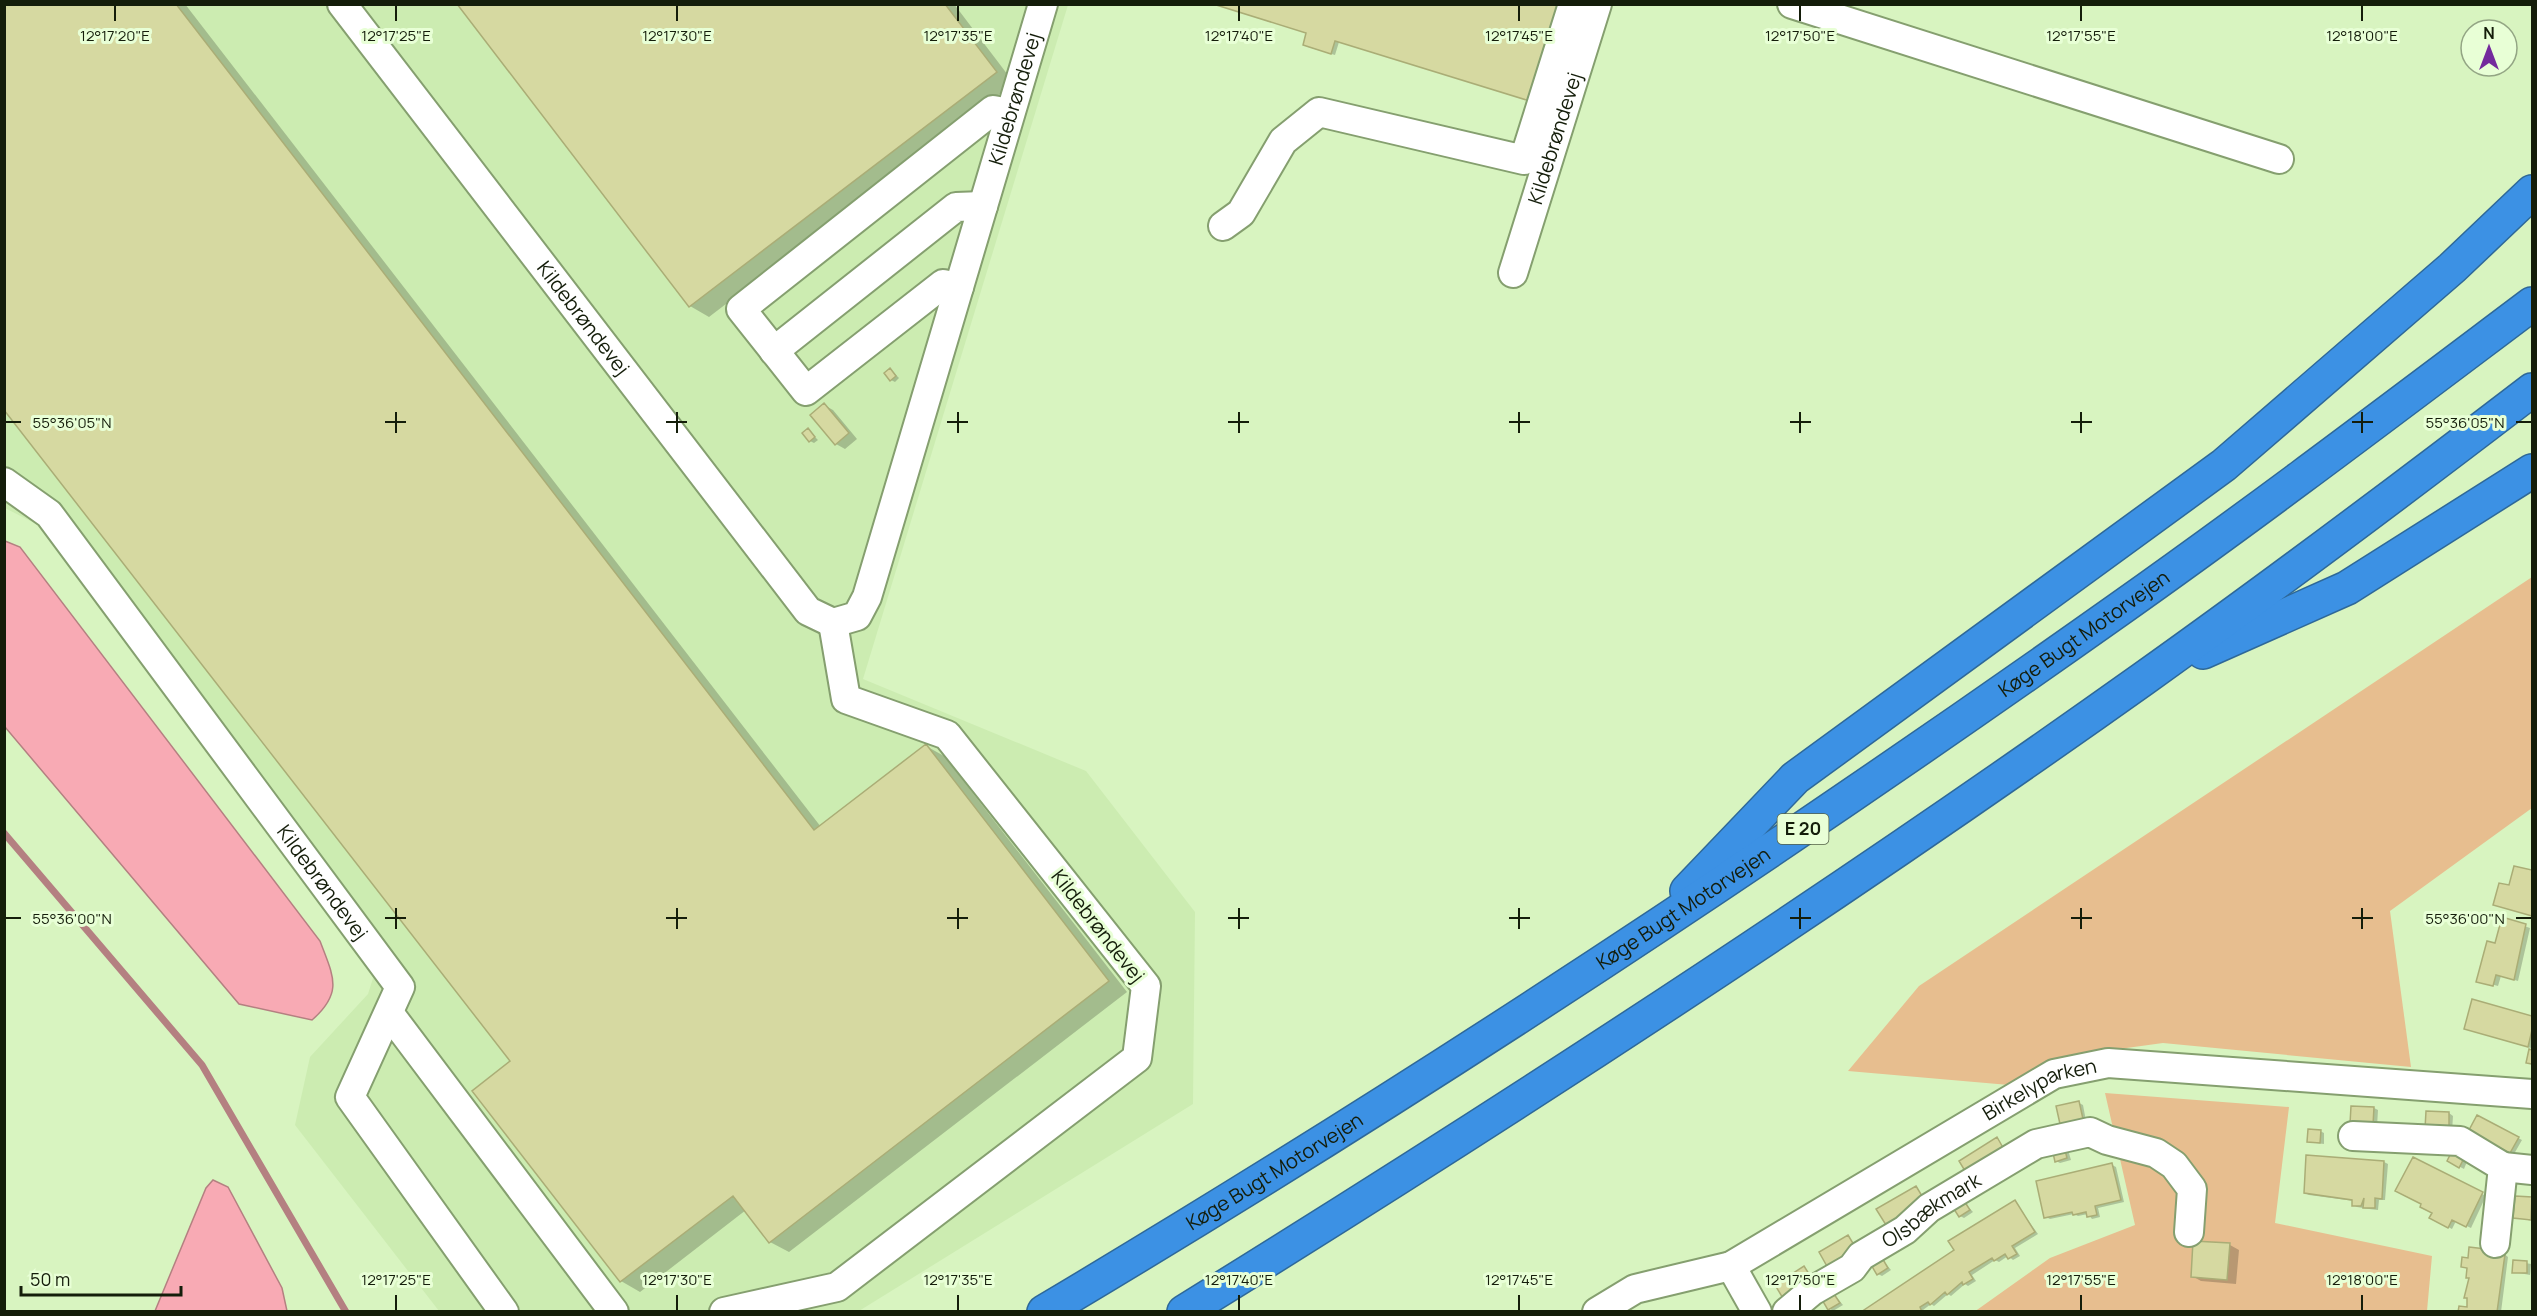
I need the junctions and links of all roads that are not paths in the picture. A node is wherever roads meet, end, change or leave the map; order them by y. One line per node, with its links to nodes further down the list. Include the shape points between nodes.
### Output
1 (342, 4): 18 (street, Kildebrøndevej, via 808,611)
2 (1042, 4): 6 (street, Kildebrøndevej)
3 (1573, 4): 10 (street, via 1524,160 1319,112 1283,141 1241,213)
4 (1597, 4): 11 (street, Kildebrøndevej)
5 (1792, 4): 7 (street)
6 (1010, 113): 9 (street, Kildebrøndevej); 14 (street, via 993,110 741,309)
7 (2279, 159)
8 (2532, 192): 20 (highway, via 2452,268 2224,465 1795,778)
9 (983, 206): 12 (street, Kildebrøndevej); 14 (street, via 956,207)
10 (1223, 226)
11 (1513, 273)
12 (959, 287): 14 (street, via 943,284 806,392); 18 (street, Kildebrøndevej, via 867,597 857,616)
13 (2532, 304): 20 (highway, Køge Bugt Motorvejen / E 20, via 2121,608)
14 (774, 351)
15 (2532, 390): 19 (highway)
16 (2532, 471): 19 (highway, via 2347,588)
17 (4, 482): 21 (street, Kildebrøndevej, via 49,514 400,987)
18 (833, 623): 31 (street, Kildebrøndevej, via 846,699 947,735 1146,986 1137,1058 837,1287)
19 (2144, 678): 33 (highway, via 1676,999 1390,1184)
20 (1643, 936): 32 (highway, Køge Bugt Motorvejen / E 20, via 1361,1119)
21 (389, 1013): 29 (street, Kildebrøndevej, via 350,1097); 30 (street)
22 (2532, 1094): 28 (street, Birkelyparken, via 2108,1063 2054,1074)
23 (2353, 1136): 24 (street, via 2460,1141)
24 (2503, 1167): 25 (street); 27 (street)
25 (2532, 1170)
26 (2189, 1232): 36 (street, Olsbækmark, via 2192,1189 2174,1165 2156,1154 2090,1132 2036,1144 1929,1208 1905,1230 1861,1256 1852,1268)
27 (2495, 1243)
28 (1731, 1266): 34 (street, Birkelyparken, via 1635,1289); 35 (street)
29 (504, 1311)
30 (614, 1311)
31 (724, 1311)
32 (1044, 1311)
33 (1184, 1311)
34 (1597, 1311)
35 (1757, 1311)
36 (1787, 1311)

